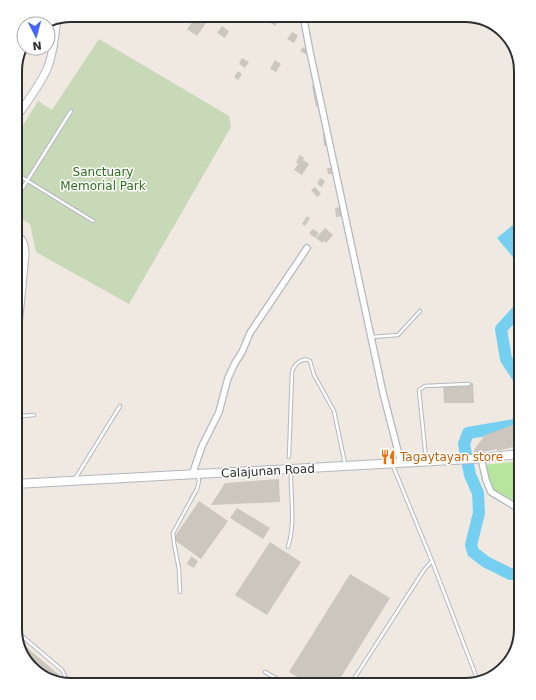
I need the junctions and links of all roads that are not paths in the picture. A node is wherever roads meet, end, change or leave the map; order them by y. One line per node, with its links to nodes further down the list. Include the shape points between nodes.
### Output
1 (304, 22): 13 (street)
2 (56, 25): 3 (street, via 47,69)
3 (22, 110)
4 (71, 111): 6 (lane)
5 (22, 177): 6 (lane)
6 (28, 180): 7 (lane); 8 (lane)
7 (22, 189)
8 (93, 221)
9 (22, 241): 11 (street, via 25,255)
10 (307, 248): 26 (street, via 250,333 235,363 219,412 202,446)
11 (22, 286)
12 (420, 311): 13 (lane, via 398,335)
13 (371, 337): 22 (street)
14 (469, 384): 21 (lane, via 425,386 419,390)
15 (120, 406): 27 (lane)
16 (34, 415): 17 (lane)
17 (22, 416)
18 (514, 455): 20 (main road, Calajunan Road)
19 (289, 458): 24 (lane, via 292,372 298,363 306,359 310,360 314,375 334,411)
20 (481, 458): 21 (main road, Calajunan Road); 29 (street, via 491,492)
21 (426, 462): 22 (main road, Calajunan Road)
22 (402, 463): 23 (main road, Calajunan Road)
23 (392, 464): 24 (main road, Calajunan Road); 31 (lane)
24 (346, 466): 25 (main road, Calajunan Road)
25 (291, 470): 26 (main road, Calajunan Road); 30 (lane, via 291,524)
26 (195, 475): 27 (main road, Calajunan Road); 32 (lane, via 199,481 197,489 174,533)
27 (74, 481): 28 (main road, Calajunan Road)
28 (22, 484)
29 (514, 506)
30 (288, 547)
31 (432, 561): 35 (lane); 38 (lane)
32 (180, 592)
33 (23, 637): 36 (lane, via 62,670)
34 (265, 672): 37 (lane)
35 (476, 676)
36 (64, 678)
37 (276, 678)
38 (355, 678)

